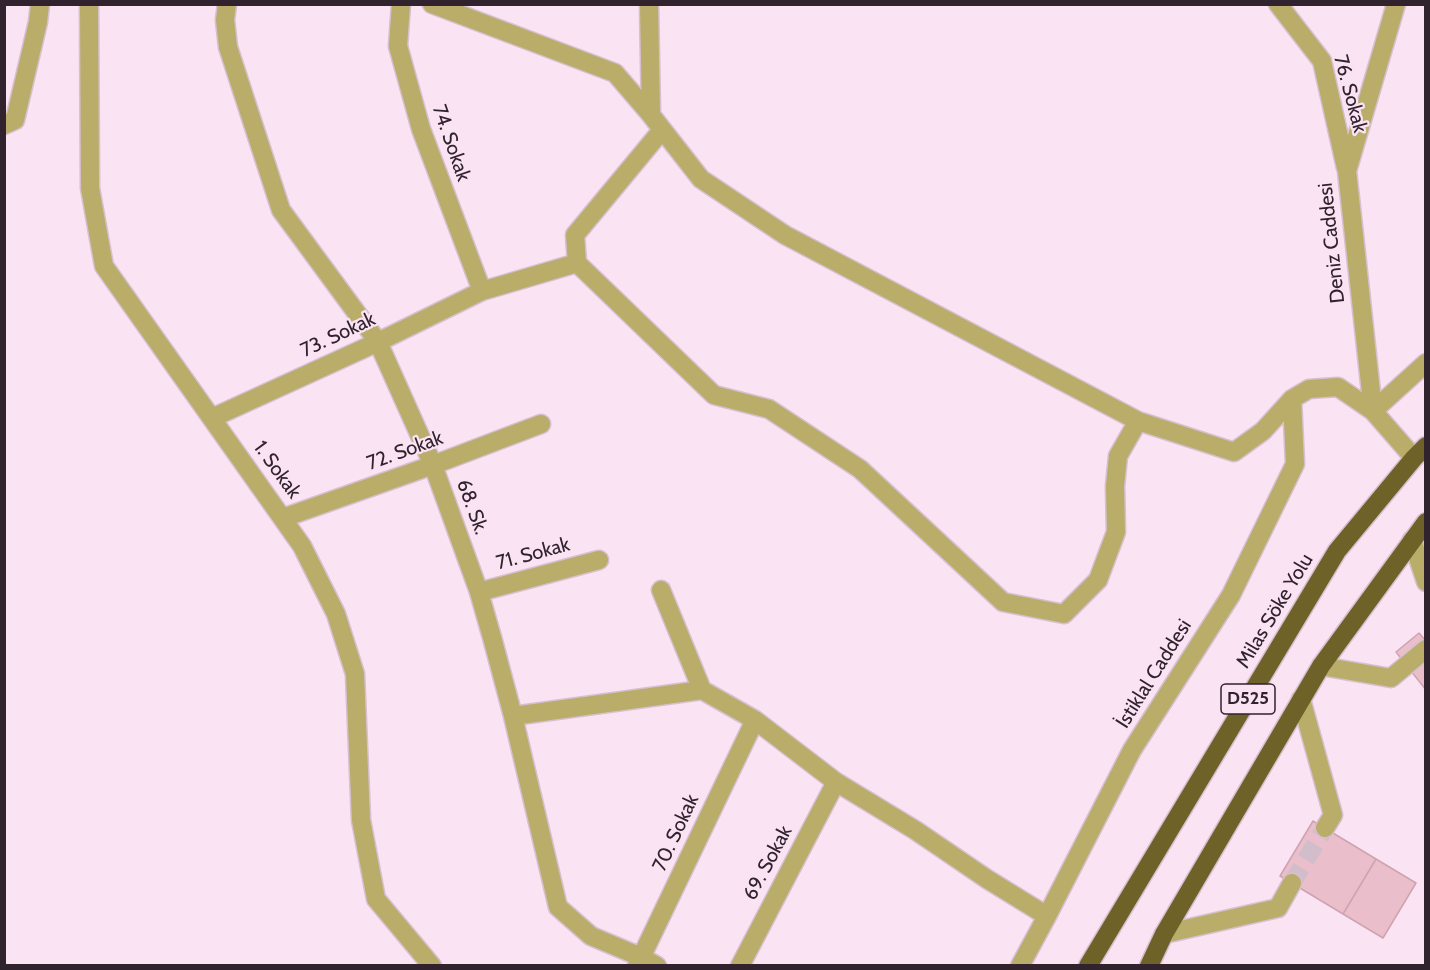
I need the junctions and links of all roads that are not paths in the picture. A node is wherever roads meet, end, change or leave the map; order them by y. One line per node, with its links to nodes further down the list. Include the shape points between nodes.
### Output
1 (40, 4): 10 (street, via 15,120)
2 (89, 4): 19 (street, 1. Sokak, via 90,188 104,266)
3 (227, 4): 15 (street, 68. Sk., via 228,47 281,210)
4 (401, 4): 14 (street, 74. Sokak, via 398,46 415,108)
5 (432, 4): 9 (street, via 615,73)
6 (649, 4): 9 (street)
7 (1278, 4): 12 (street, 76. Sokak, via 1322,61)
8 (1396, 4): 12 (street, Deniz Caddesi)
9 (651, 115): 11 (street)
10 (4, 125)
11 (662, 130): 13 (street, via 575,235); 20 (street, via 701,179 785,235)
12 (1347, 171): 18 (street, Deniz Caddesi)
13 (577, 263): 14 (street, 73. Sokak); 20 (street, via 714,395 769,409 860,469 1003,602 1064,614 1098,580 1116,532 1118,456)
14 (482, 291): 15 (street, 73. Sokak)
15 (378, 342): 19 (street, 73. Sokak); 23 (street, 68. Sk.)
16 (1425, 363): 18 (street)
17 (1292, 399): 18 (street, via 1309,389 1338,387); 20 (street, via 1263,431 1234,452); 40 (street, İstiklal Caddesi, via 1295,464 1231,595 1132,750)
18 (1374, 411): 22 (street)
19 (212, 418): 24 (street, 1. Sokak)
20 (1138, 421)
21 (541, 424): 23 (street, 72. Sokak)
22 (1420, 452): 46 (highway, Milas Söke Yolu / D525, via 1337,551)
23 (433, 465): 24 (street, 72. Sokak); 30 (street, 68. Sk.)
24 (283, 518): 43 (street, 1. Sokak, via 302,546 336,615 355,674 361,820 376,899)
25 (1425, 522): 26 (highway, D525)
26 (1412, 540): 28 (street); 32 (highway, D525)
27 (599, 560): 30 (street, 71. Sokak)
28 (1425, 582)
29 (661, 590): 33 (street)
30 (479, 592): 35 (street, 68. Sk.)
31 (1425, 649): 32 (street, via 1391,678)
32 (1321, 666): 34 (highway, D525)
33 (702, 690): 35 (street); 36 (street)
34 (1301, 699): 38 (street, via 1333,815); 41 (highway, D525)
35 (513, 716): 42 (street, 68. Sk., via 558,907 591,936)
36 (754, 720): 37 (street); 42 (street, 70. Sokak)
37 (836, 782): 40 (street); 44 (street, 69. Sokak)
38 (1325, 828)
39 (1292, 883): 41 (street, via 1278,908)
40 (1047, 916): 45 (street, İstiklal Caddesi)
41 (1164, 934): 47 (highway, D525)
42 (645, 963)
43 (432, 966)
44 (740, 966)
45 (1020, 966)
46 (1088, 966)
47 (1149, 966)

